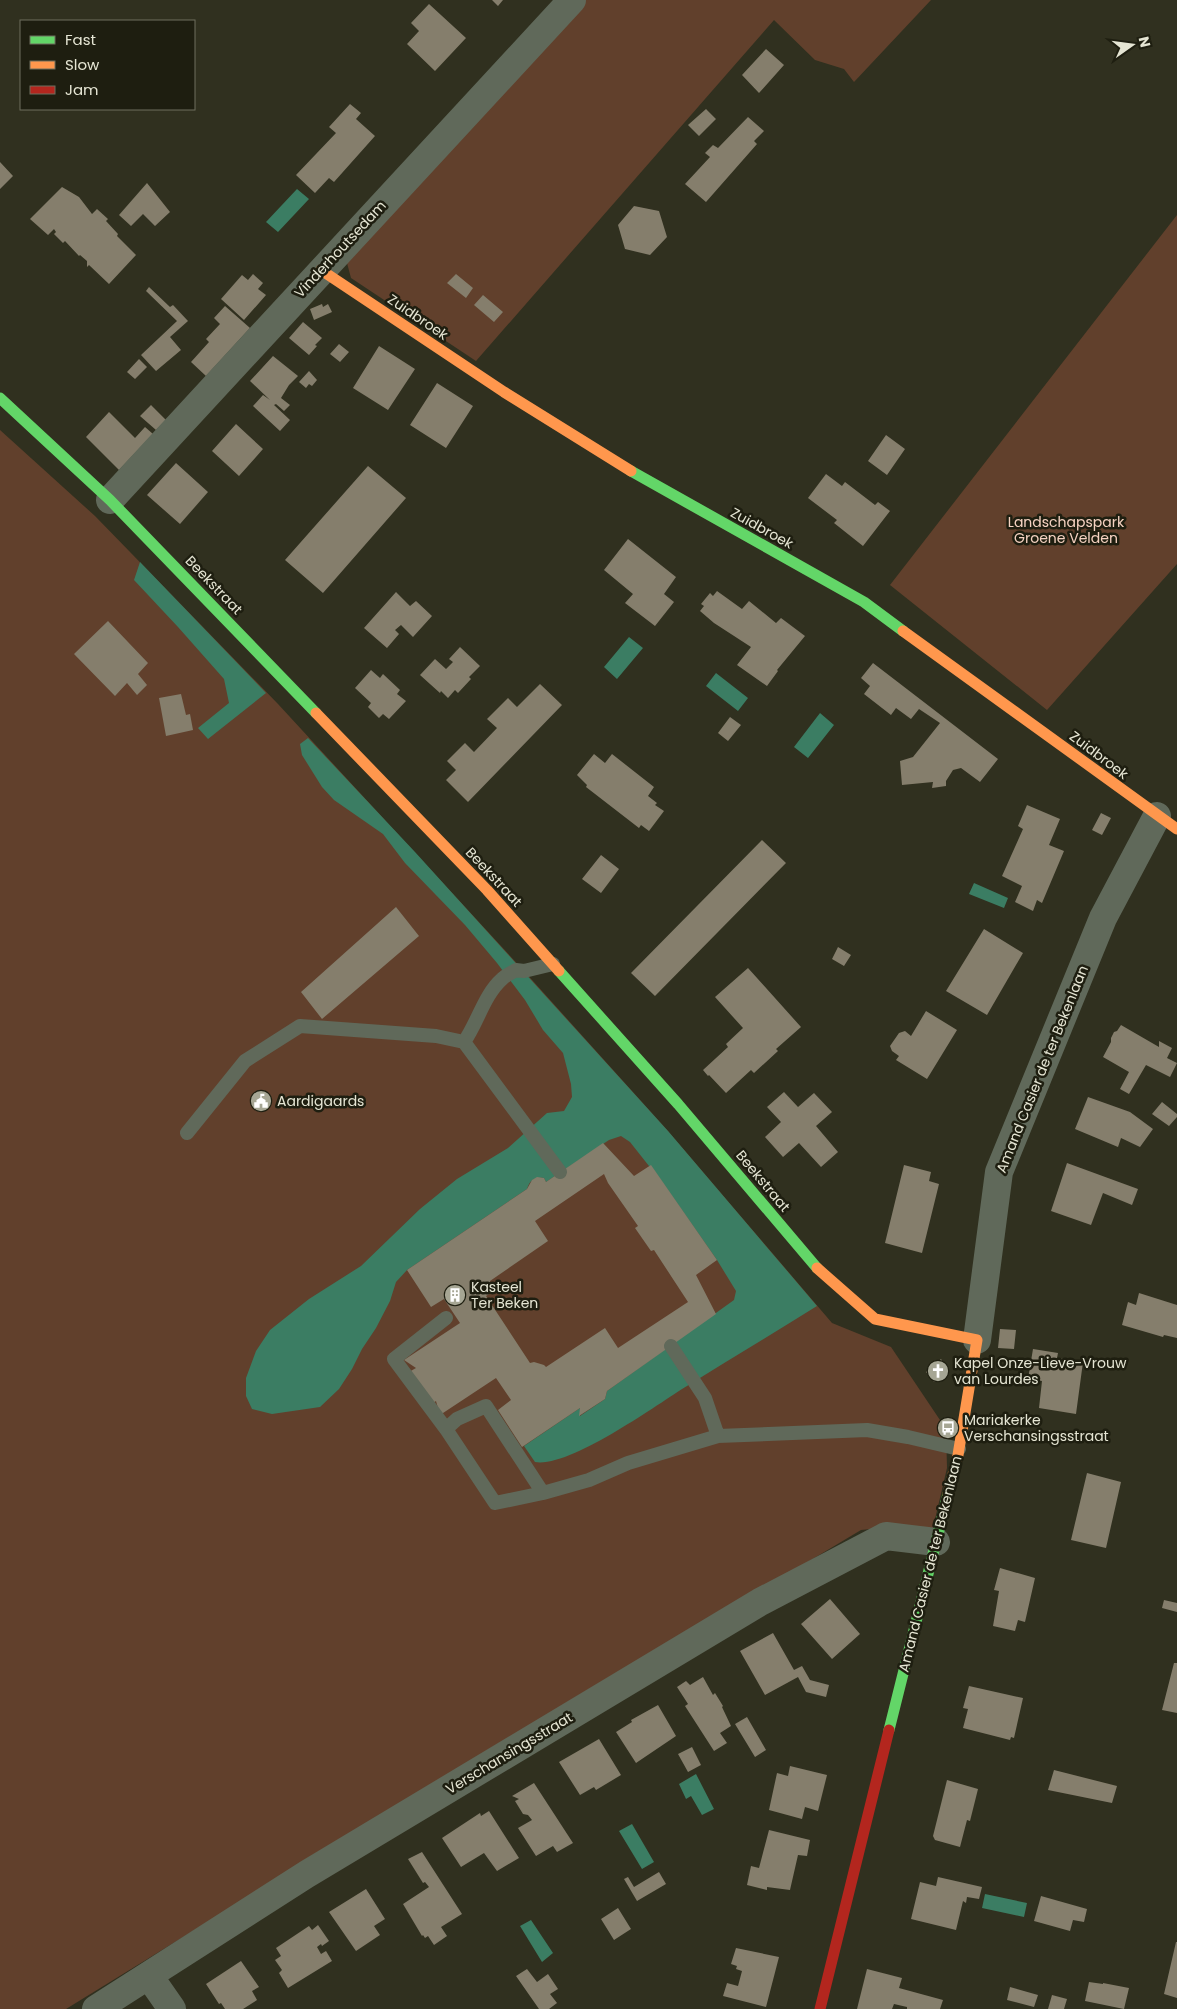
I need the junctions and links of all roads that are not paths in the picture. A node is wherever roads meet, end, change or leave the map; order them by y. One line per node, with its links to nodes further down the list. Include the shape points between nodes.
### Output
1 (572, 0): 2 (street, Vinderhoutsedam)
2 (321, 270): 4 (street, Vinderhoutsedam); 5 (street, Zuidbroek, via 504,392 640,477 864,602)
3 (0, 398): 4 (street, Beekstraat)
4 (110, 500): 6 (street, Beekstraat, via 487,890)
5 (1167, 823): 11 (street, Amand Casier de ter Bekenlaan, via 1103,918 999,1172)
6 (553, 964): 7 (lane, via 516,970 502,978); 11 (street, Beekstraat, via 678,1104 817,1268 875,1319)
7 (464, 1042): 8 (lane, via 436,1036 300,1026 245,1061); 9 (lane)
8 (187, 1133)
9 (560, 1172)
10 (446, 1318): 13 (lane, via 394,1359)
11 (977, 1340): 15 (street, Amand Casier de ter Bekenlaan)
12 (671, 1346): 14 (lane, via 705,1398)
13 (446, 1430): 16 (lane, via 494,1503); 16 (lane, via 457,1419 486,1406)
14 (718, 1436): 15 (lane, via 867,1430); 16 (lane)
15 (958, 1449): 17 (street, Amand Casier de ter Bekenlaan)
16 (543, 1493)
17 (936, 1542): 18 (street, Verschansingsstraat, via 886,1536 760,1602 307,1874); 21 (street, Amand Casier de ter Bekenlaan)
18 (149, 1976): 19 (street, Verschansingsstraat); 20 (street)
19 (96, 2009)
20 (172, 2009)
21 (820, 2009)

